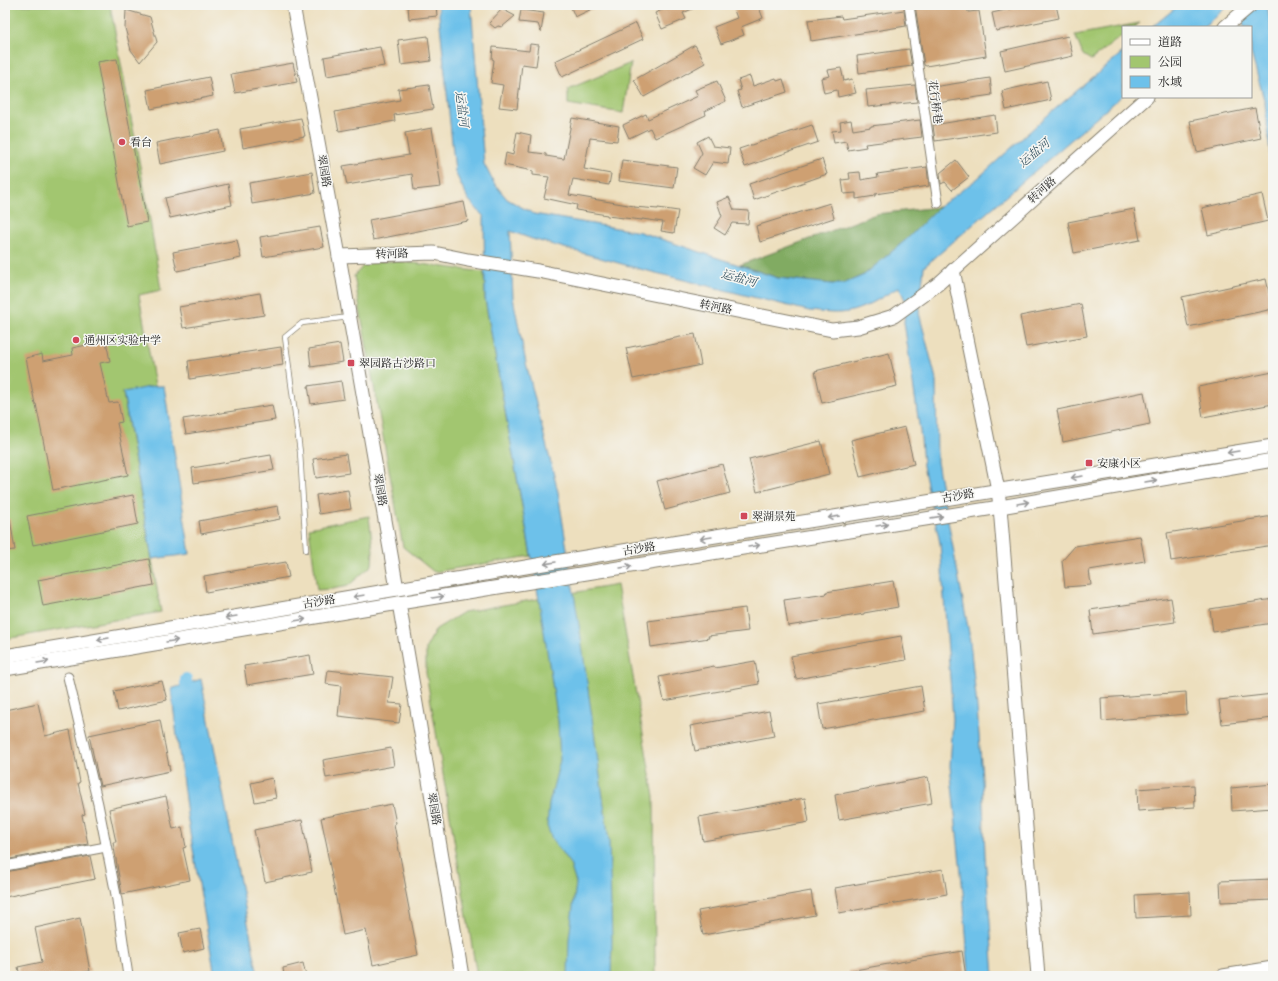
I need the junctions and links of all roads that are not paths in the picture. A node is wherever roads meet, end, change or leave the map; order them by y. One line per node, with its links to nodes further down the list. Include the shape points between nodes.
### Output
1 (293, 5): 7 (street, 翠园路)
2 (909, 5): 6 (street, 花行桥巷)
3 (1251, 5): 4 (street)
4 (1229, 23)
5 (1146, 98): 8 (street, 转河路)
6 (938, 203)
7 (339, 256): 8 (street, 转河路, via 434,253 538,271 832,330 858,327 894,316); 9 (street, 翠园路)
8 (953, 270): 12 (street)
9 (349, 317): 14 (lane, via 302,323 285,337 300,452); 15 (street, 翠园路)
10 (1272, 446): 12 (street, 古沙路, one-way to 12)
11 (1273, 460): 13 (street, 古沙路, one-way to 11)
12 (998, 490): 13 (street); 15 (street, 古沙路, one-way to 15)
13 (1000, 507): 16 (street, 古沙路, one-way to 13); 25 (street)
14 (306, 550)
15 (397, 589): 16 (street, 翠园路); 17 (street, 古沙路, one-way to 17)
16 (399, 603): 18 (street, 古沙路, one-way to 16); 24 (street, 翠园路)
17 (5, 656)
18 (5, 669)
19 (68, 677): 20 (street)
20 (106, 848): 21 (street); 23 (street, via 117,900)
21 (5, 866)
22 (1273, 968): 26 (street)
23 (128, 976)
24 (462, 976)
25 (1038, 976)
26 (1223, 976)

